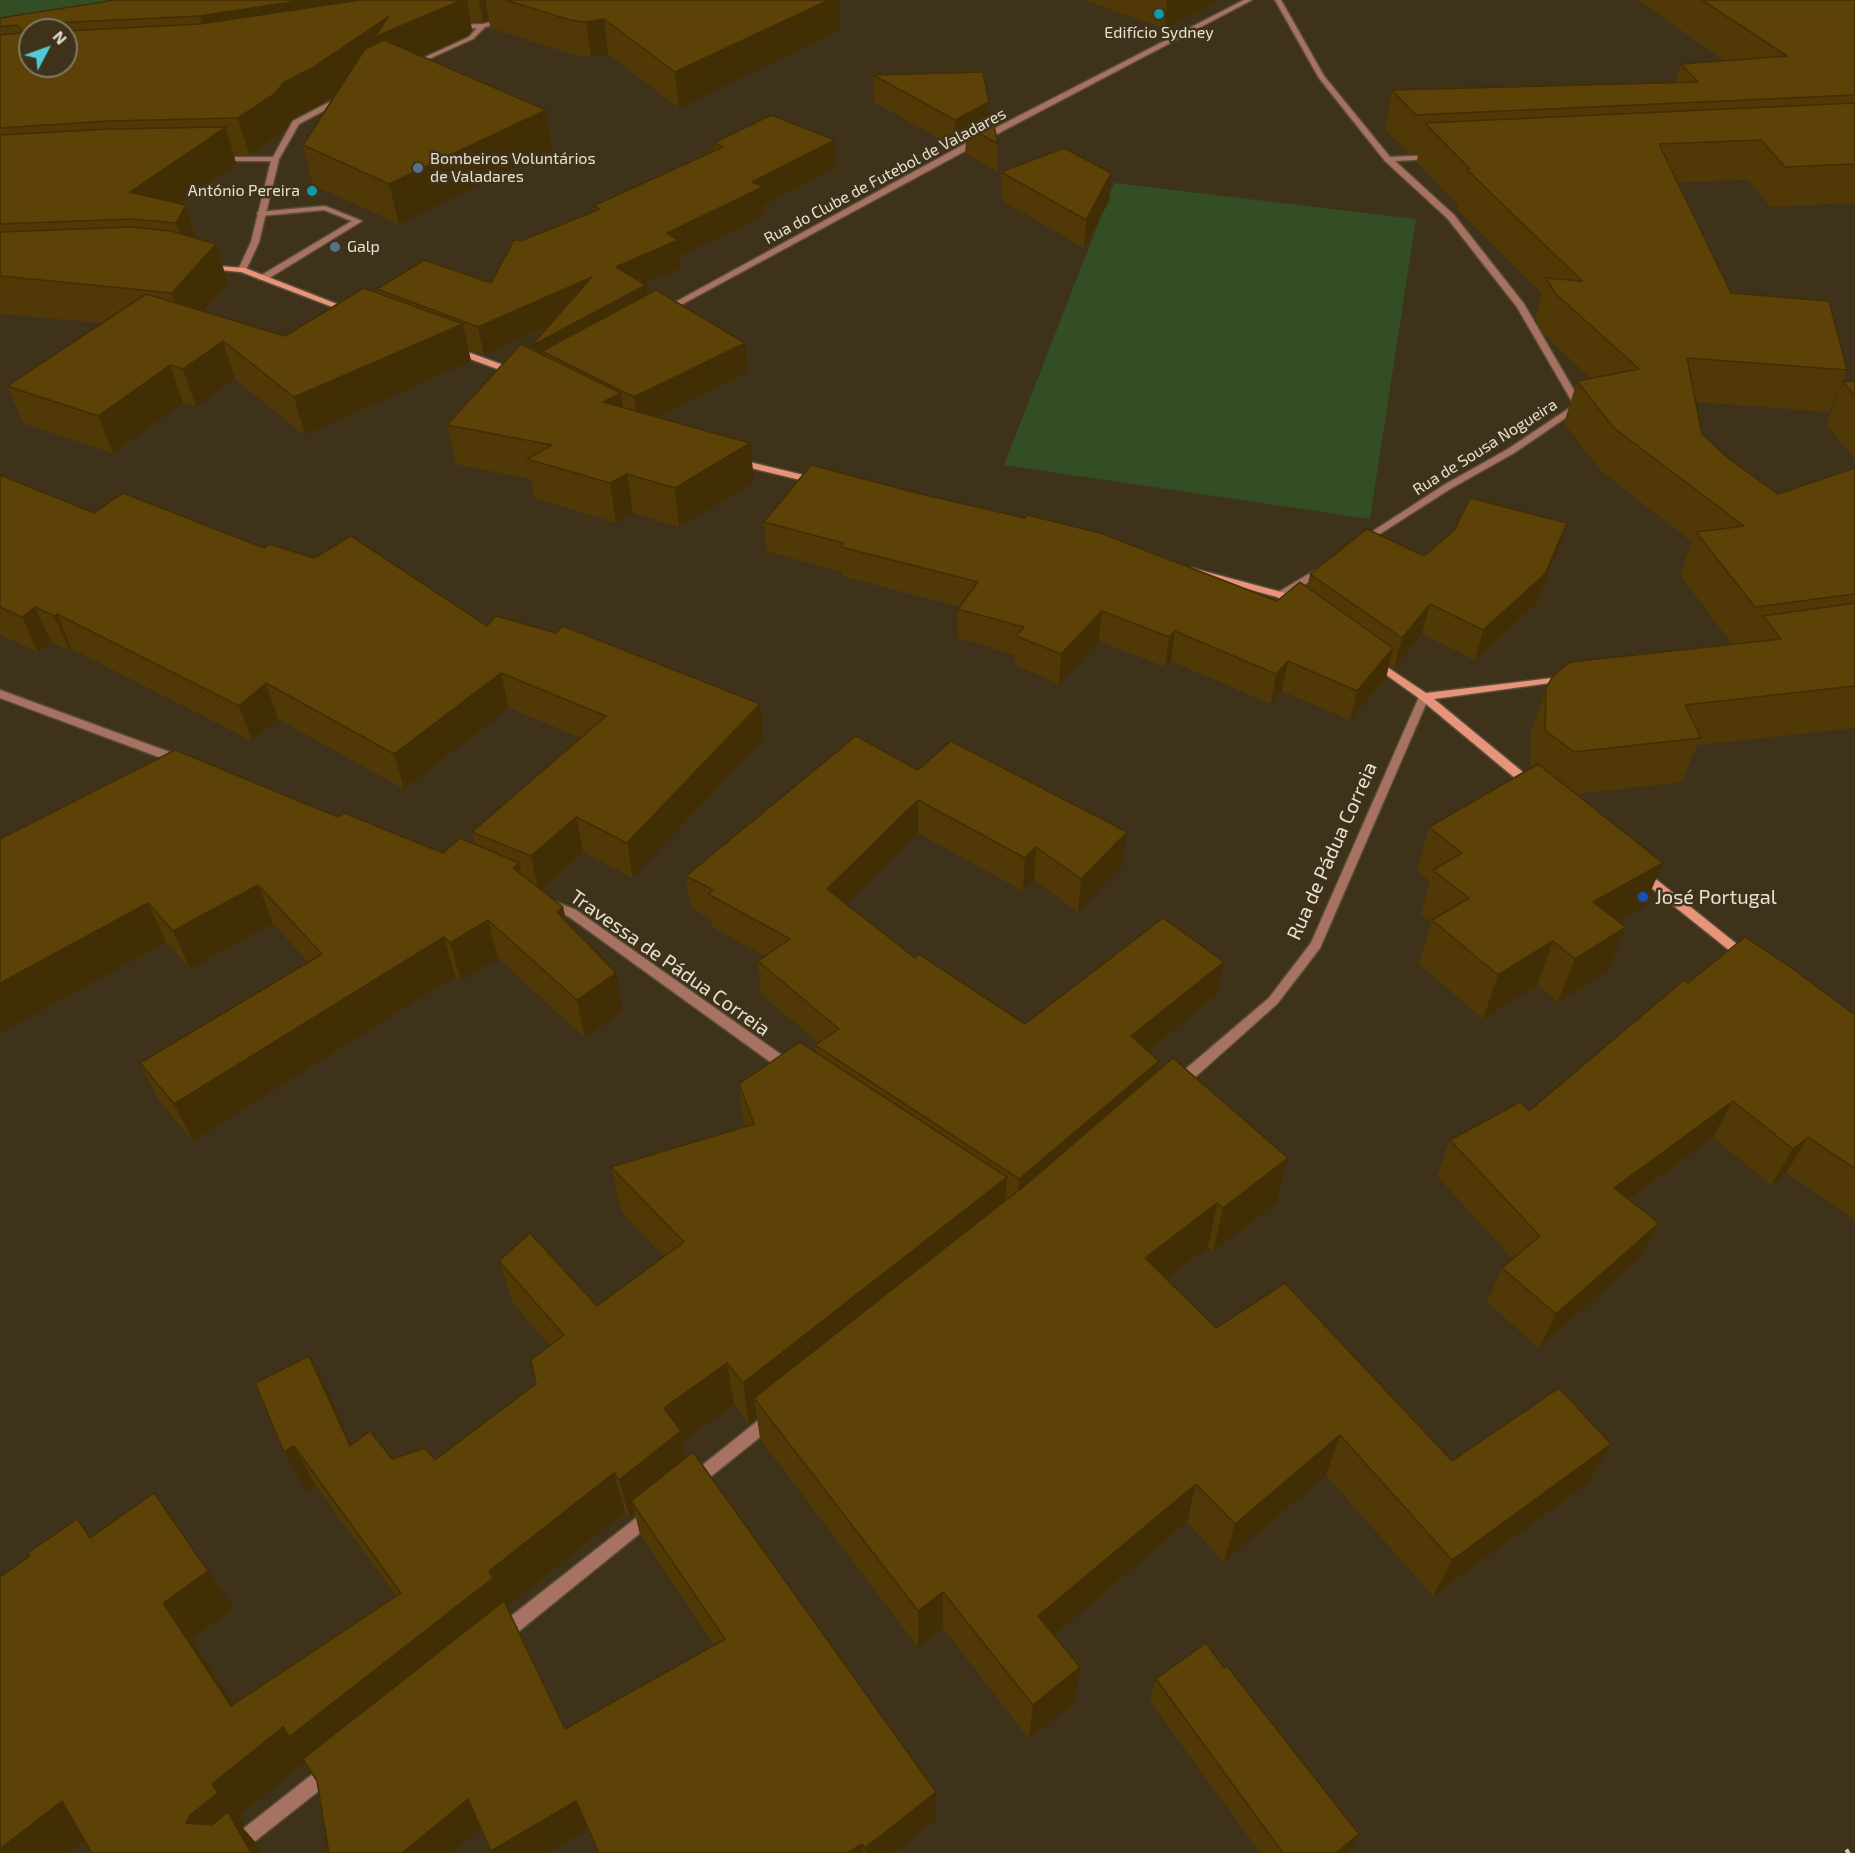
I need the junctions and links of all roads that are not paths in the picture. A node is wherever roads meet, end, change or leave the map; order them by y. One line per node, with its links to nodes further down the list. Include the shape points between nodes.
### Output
1 (1249, 0): 17 (street, Rua do Clube de Futebol de Valadares, via 975,142)
2 (1278, 0): 10 (street, Rua de Sousa Nogueira, via 1321,77)
3 (518, 18): 5 (street)
4 (448, 26): 5 (street)
5 (483, 26): 6 (street, via 471,38)
6 (398, 71)
7 (347, 97): 9 (street, via 296,123)
8 (1436, 157): 10 (street)
9 (275, 159): 11 (street); 12 (street)
10 (1388, 159): 22 (street, Rua de Sousa Nogueira, via 1451,217 1521,306 1579,406)
11 (209, 160)
12 (261, 214): 14 (street, via 255,242); 15 (street, via 325,208 358,221)
13 (198, 266): 14 (main road)
14 (242, 270): 15 (main road)
15 (263, 278): 16 (main road)
16 (366, 317)
17 (651, 318)
18 (439, 345): 19 (main road)
19 (525, 376)
20 (730, 460): 21 (main road)
21 (833, 485)
22 (1351, 550)
23 (1332, 562): 25 (street)
24 (1187, 570): 25 (main road)
25 (1281, 596): 26 (main road)
26 (1300, 609)
27 (1367, 656): 30 (main road)
28 (1573, 677): 30 (main road)
29 (0, 694): 31 (street)
30 (1424, 697): 32 (main road); 37 (street, Rua de Pádua Correia, via 1316,945 1273,1001)
31 (192, 765)
32 (1545, 796)
33 (1637, 870): 35 (main road)
34 (541, 900): 36 (street, Travessa de Pádua Correia, via 572,913)
35 (1757, 967)
36 (797, 1073)
37 (1168, 1092)
38 (781, 1412): 39 (street)
39 (678, 1494)
40 (659, 1508): 41 (street)
41 (491, 1642)
42 (342, 1761): 43 (street)
43 (226, 1853)

